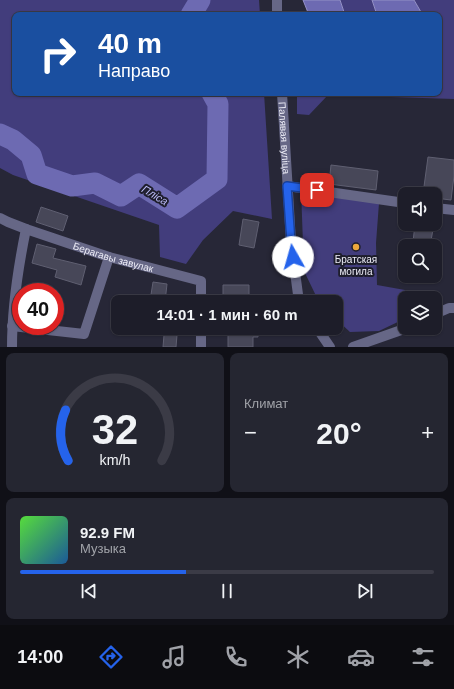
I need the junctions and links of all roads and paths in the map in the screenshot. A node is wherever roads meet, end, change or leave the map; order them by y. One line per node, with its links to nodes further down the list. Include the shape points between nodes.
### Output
1 (276, 0): 2 (street)
2 (277, 12)
3 (282, 96): 4 (street, Палявая вуліца)
4 (287, 186): 5 (street); 13 (street, Палявая вуліца)
5 (398, 202)
6 (442, 209): 7 (street)
7 (454, 210)
8 (0, 218): 9 (street, Берагавы завулак)
9 (26, 229): 10 (street, Берагавы завулак); 11 (street)
10 (109, 257): 12 (street, Берагавы завулак, via 201,281); 17 (street, via 84,334)
11 (16, 283)
12 (201, 295)
13 (298, 295)
14 (454, 308): 15 (street)
15 (442, 311)
16 (398, 331): 24 (street)
17 (64, 332)
18 (12, 335): 21 (street)
19 (201, 335): 22 (street)
20 (322, 335): 23 (street)
21 (12, 347)
22 (201, 347)
23 (330, 347)
24 (353, 347)

